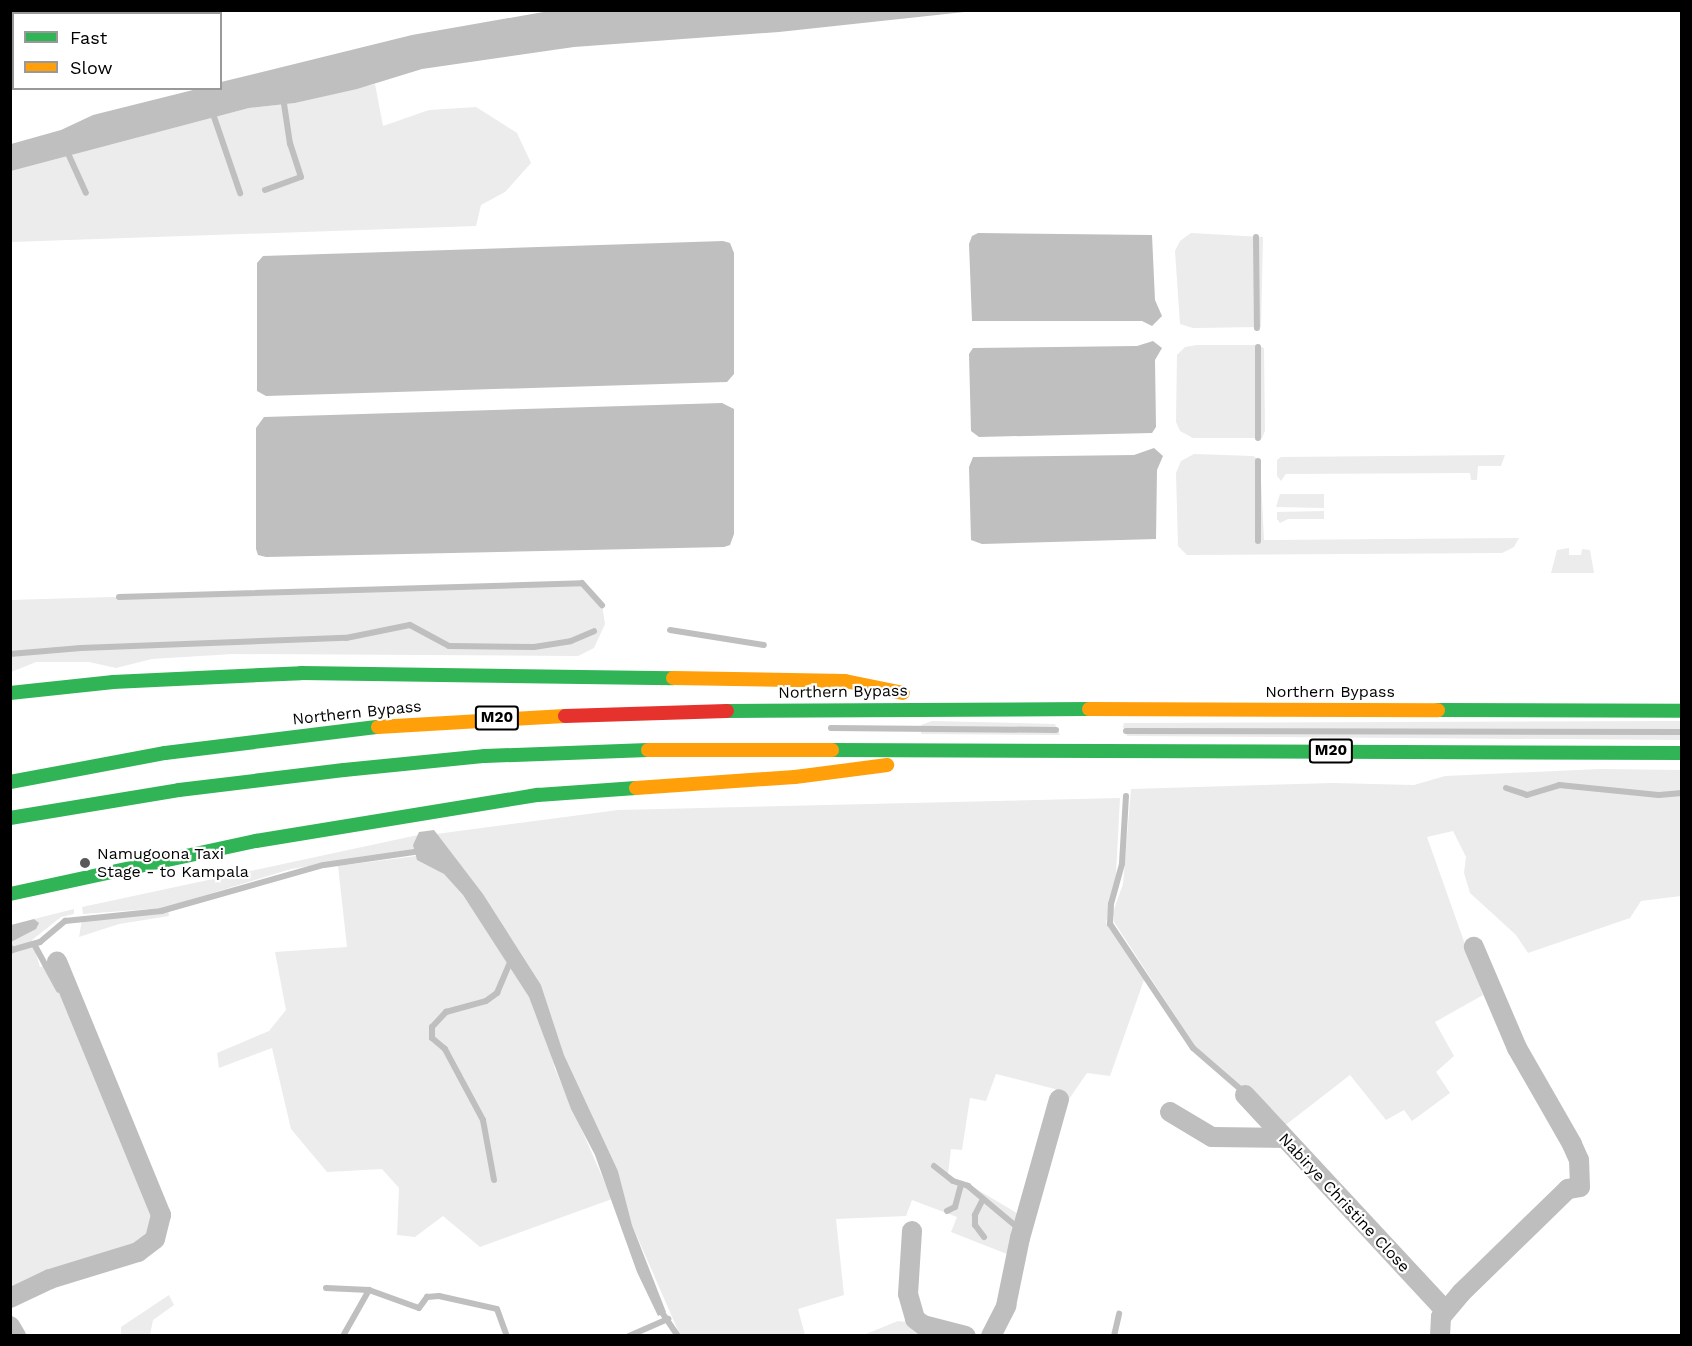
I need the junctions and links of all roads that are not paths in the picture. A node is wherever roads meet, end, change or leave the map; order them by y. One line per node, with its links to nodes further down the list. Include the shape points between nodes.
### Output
1 (10, 693): 2 (highway, via 113,682 301,673 471,674 845,681)
2 (988, 707): 3 (highway, Northern Bypass); 6 (highway, Northern Bypass / M20, via 481,718 188,750)
3 (1682, 711)
4 (981, 749): 5 (highway, M20); 7 (highway, M20, via 676,749 485,756 179,790); 8 (highway, via 795,777 537,795 256,841)
5 (1682, 753)
6 (10, 782)
7 (10, 819)
8 (10, 894)
9 (1474, 947): 17 (street, via 1516,1048 1572,1144 1579,1160 1580,1187 1568,1189)
10 (57, 961): 16 (street, via 161,1215 155,1239 138,1252 50,1279)
11 (1245, 1095): 14 (street, Nabirye Christine Close)
12 (1059, 1099): 21 (street, via 1020,1238 1006,1306)
13 (1170, 1112): 14 (street, via 1212,1137)
14 (1284, 1138): 17 (street, Nabirye Christine Close)
15 (912, 1231): 20 (street, via 908,1294 915,1319)
16 (10, 1298)
17 (1445, 1310): 22 (street, via 1439,1323)
18 (10, 1326): 19 (street)
19 (16, 1335)
20 (966, 1335)
21 (991, 1335)
22 (1440, 1335)

